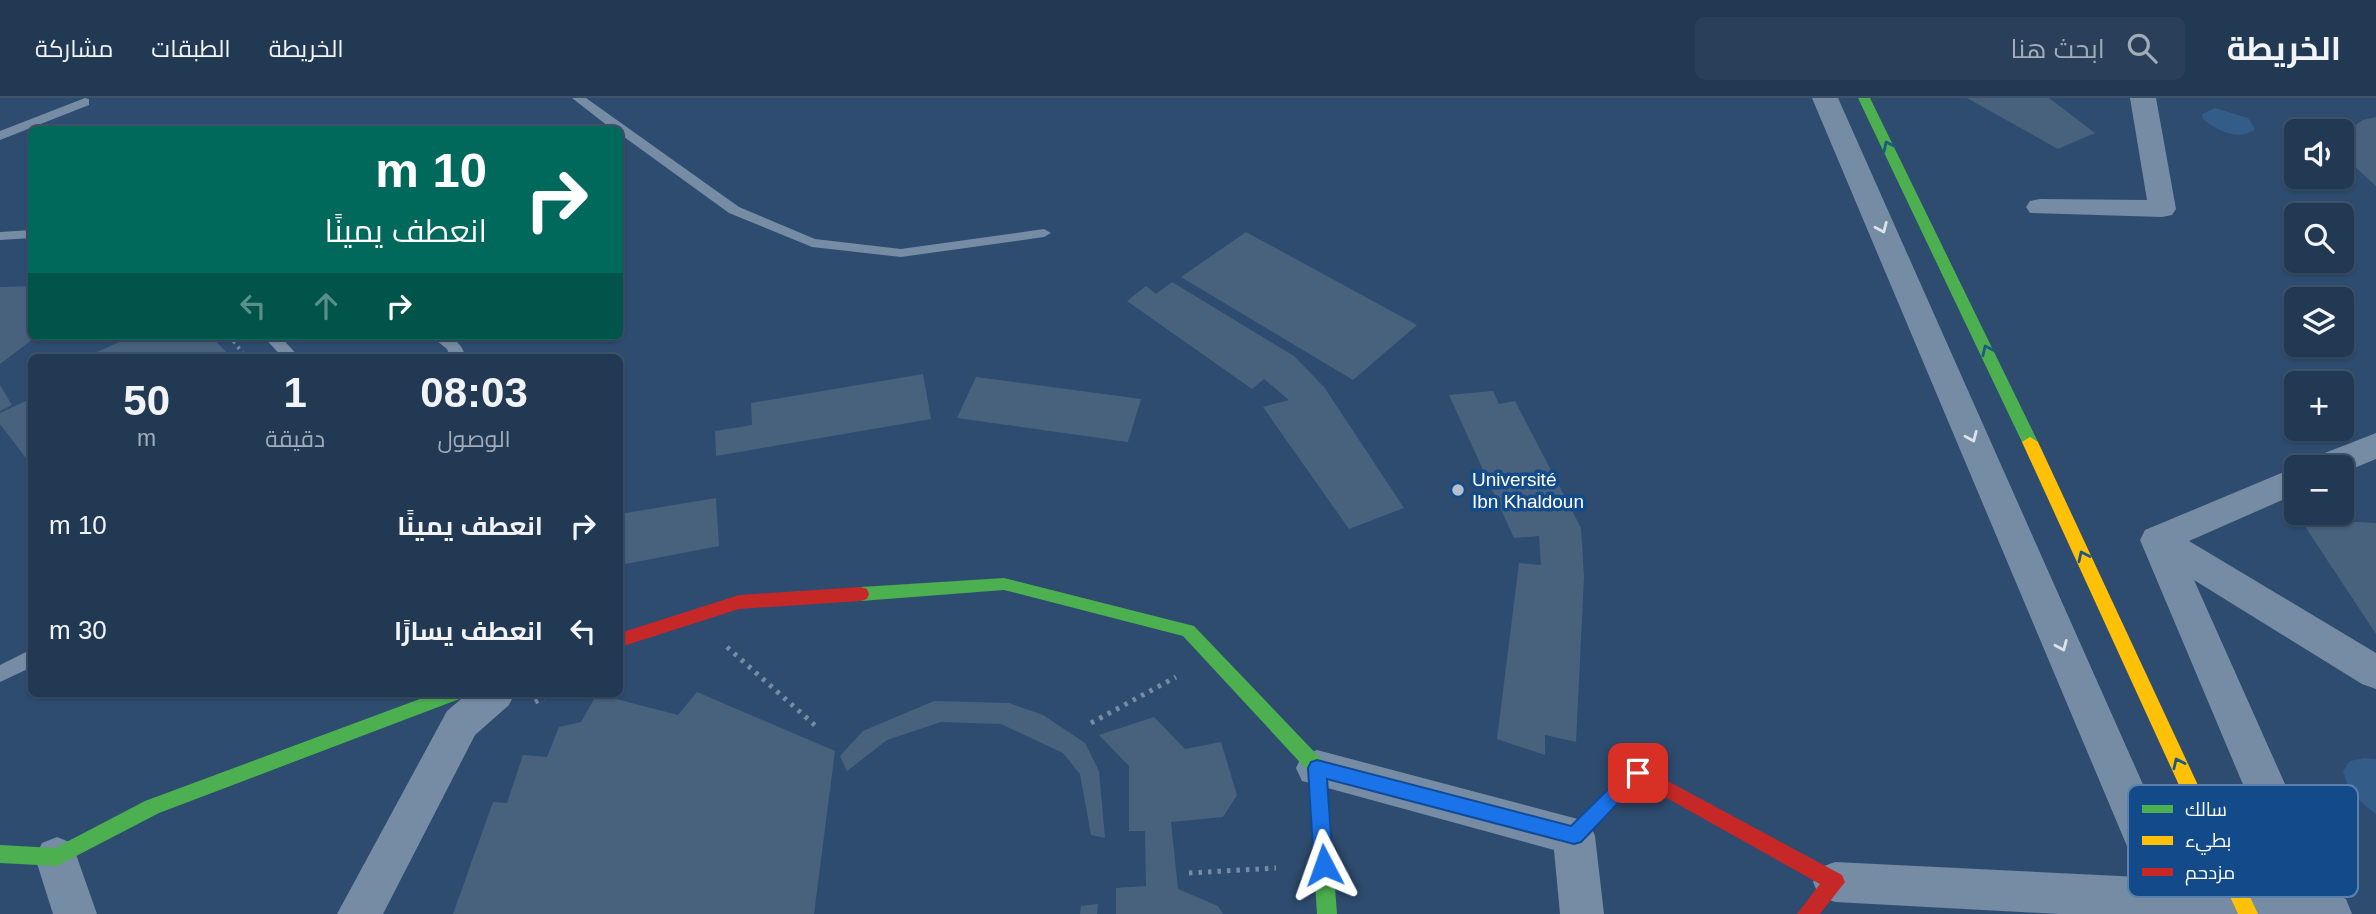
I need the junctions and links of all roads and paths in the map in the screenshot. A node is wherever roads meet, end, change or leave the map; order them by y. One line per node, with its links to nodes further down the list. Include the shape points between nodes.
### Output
1 (578, 98): 6 (lane)
2 (1825, 98): 36 (street, one-way to 36)
3 (1864, 98): 34 (street, one-way to 3, via 1966,304)
4 (2143, 98): 9 (street, via 2162,209)
5 (85, 102): 8 (lane)
6 (617, 126)
7 (623, 130): 10 (lane, via 734,210 812,243 901,253)
8 (0, 136)
9 (2040, 207)
10 (1044, 233)
11 (28, 234): 12 (lane)
12 (0, 236)
13 (232, 340): 16 (path)
14 (275, 340): 17 (lane)
15 (445, 340): 18 (lane)
16 (244, 354)
17 (289, 354)
18 (457, 354)
19 (2376, 445): 20 (street)
20 (2352, 455)
21 (2284, 485): 22 (street)
22 (2158, 540): 26 (street); 35 (street)
23 (623, 639): 33 (street, via 739,602 1004,584 1188,631)
24 (722, 642): 32 (path)
25 (28, 659): 27 (lane)
26 (2376, 673)
27 (0, 674)
28 (1181, 674): 31 (path)
29 (445, 697): 39 (street, via 152,807)
30 (490, 697): 47 (street, via 461,723)
31 (1091, 723)
32 (818, 729)
33 (1317, 768): 37 (street); 48 (street)
34 (2189, 785)
35 (2266, 785)
36 (2128, 800)
37 (1574, 836): 43 (street, via 1638,773); 49 (street)
38 (0, 854): 39 (street)
39 (57, 856): 46 (street)
40 (1281, 867): 41 (path)
41 (1189, 873)
42 (2316, 897): 50 (street)
43 (1821, 898): 44 (street)
44 (2174, 906): 45 (street)
45 (2246, 909): 50 (street)
46 (75, 914)
47 (359, 914)
48 (1327, 914)
49 (1582, 914)
50 (2323, 914)

